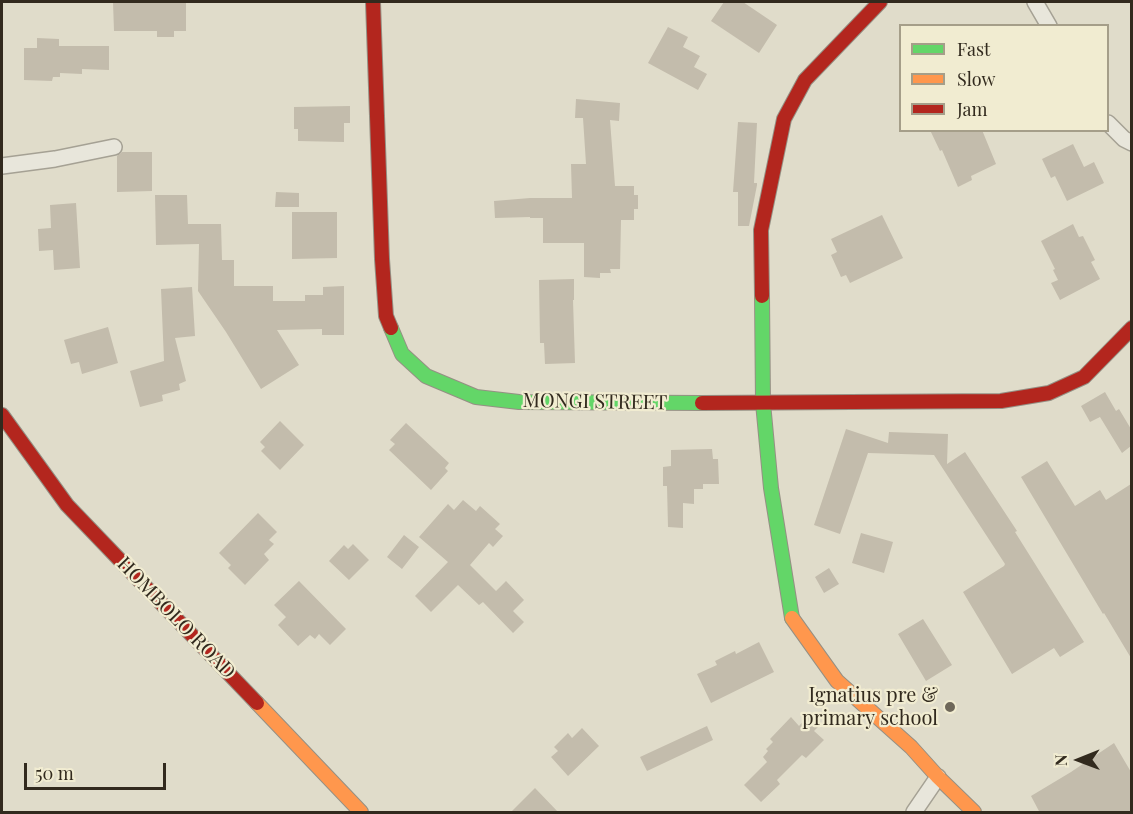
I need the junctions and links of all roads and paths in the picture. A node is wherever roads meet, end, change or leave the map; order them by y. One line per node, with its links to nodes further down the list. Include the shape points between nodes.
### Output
1 (373, 2): 10 (street, MONGI STREET, via 386,316 402,354 426,376 476,397 519,402)
2 (880, 2): 10 (street, via 806,80 784,119 761,230)
3 (1035, 2): 4 (street)
4 (1047, 24)
5 (1109, 125): 6 (street)
6 (1131, 143)
7 (114, 147): 8 (street)
8 (2, 166)
9 (1131, 328): 10 (street, MONGI STREET, via 1084,377 1050,393 1002,401)
10 (763, 403): 12 (street, via 771,488 792,619 837,681 911,747)
11 (2, 415): 13 (street, HOMBOLO ROAD, via 67,505)
12 (938, 777): 14 (street); 15 (street)
13 (361, 813)
14 (914, 813)
15 (974, 813)

